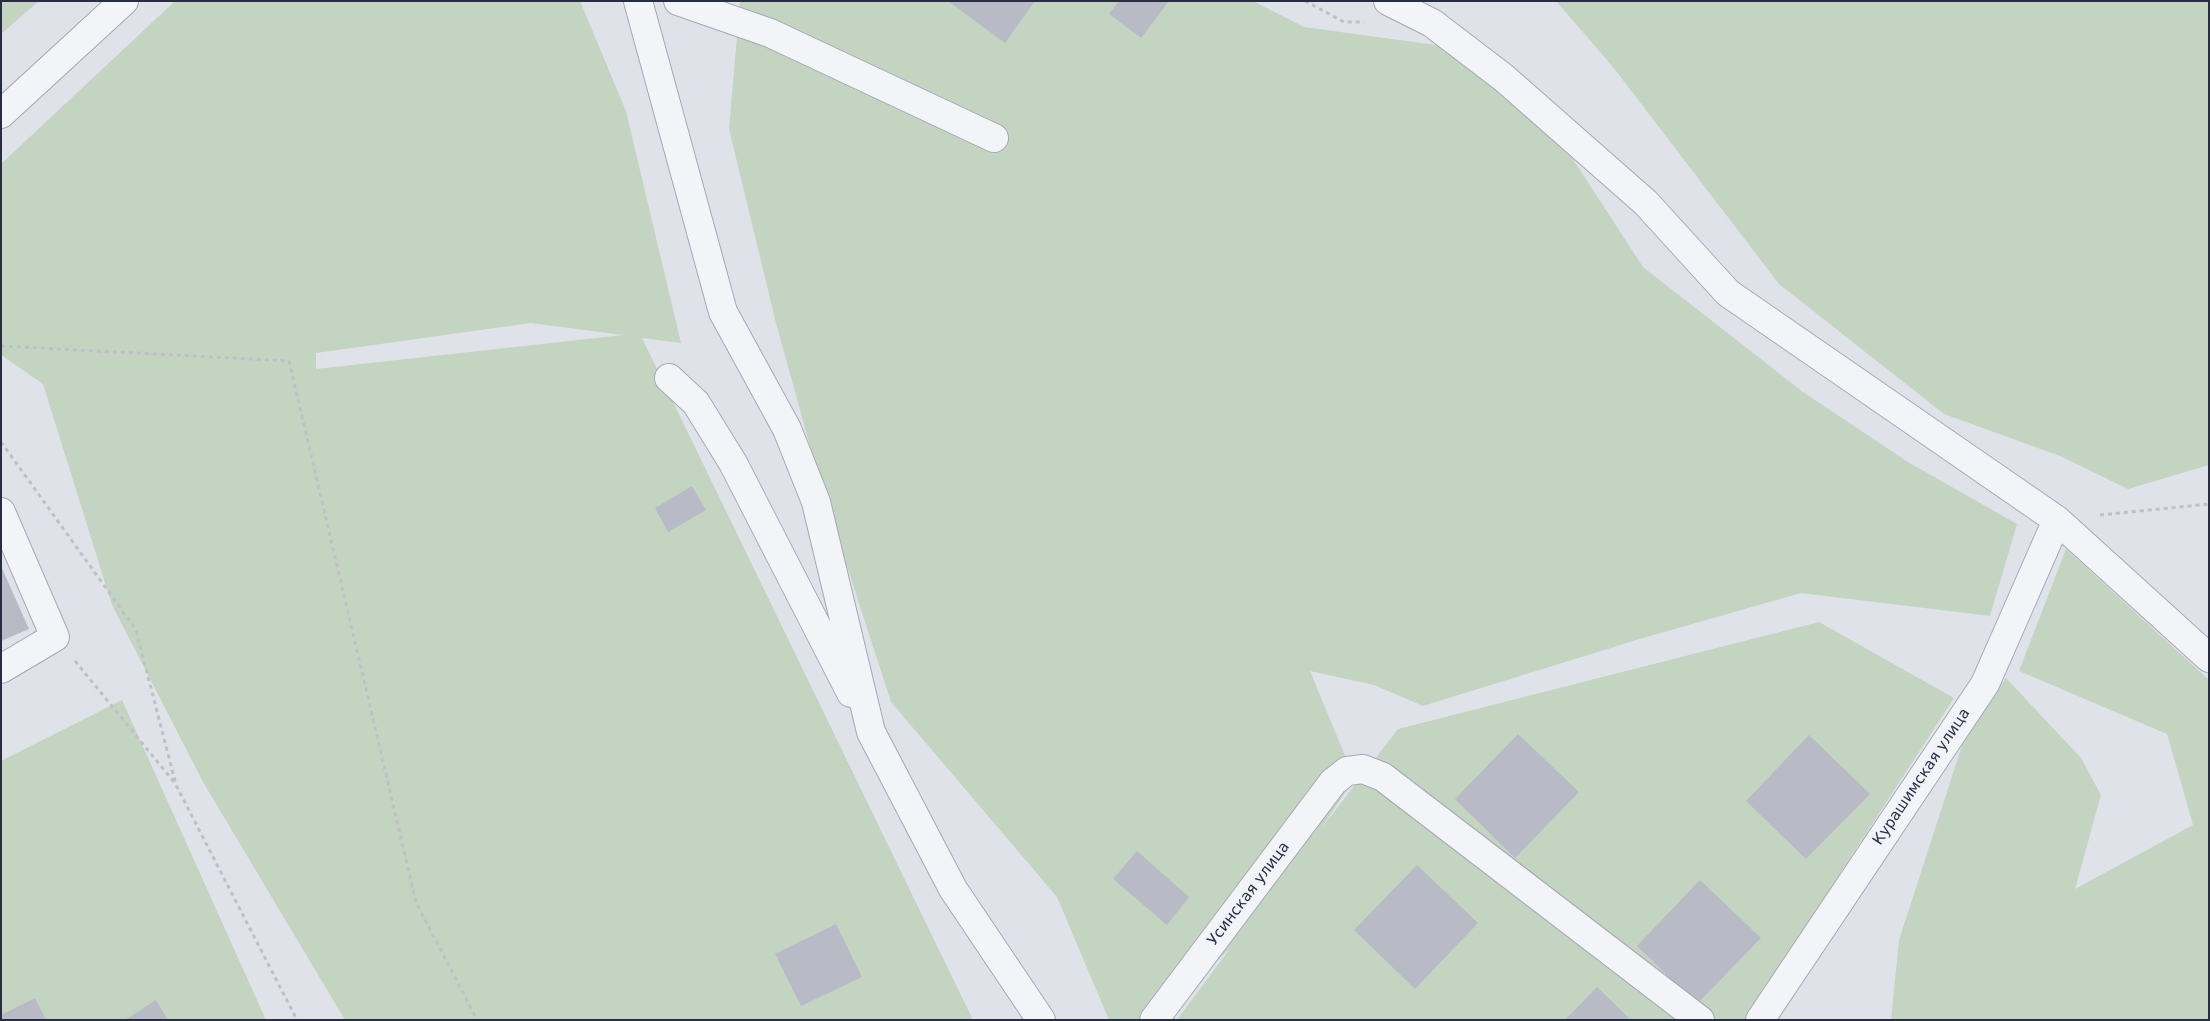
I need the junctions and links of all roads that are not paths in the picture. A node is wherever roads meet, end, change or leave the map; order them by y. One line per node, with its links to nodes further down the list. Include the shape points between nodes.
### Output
1 (124, 1): 5 (street)
2 (638, 1): 12 (street, via 723,312 787,429 816,502)
3 (678, 1): 6 (street, via 770,33)
4 (1388, 1): 9 (street, via 1432,23 1504,78 1646,203 1728,293)
5 (1, 114)
6 (994, 138)
7 (669, 378): 12 (street, via 696,403 733,463)
8 (1, 512): 11 (street, via 55,637)
9 (2057, 520): 10 (street); 16 (street, Курашимская улица, via 1985,684)
10 (2209, 658)
11 (1, 669)
12 (871, 732): 13 (street, via 953,889)
13 (1042, 1020)
14 (1154, 1020): 15 (street, Усинская улица, via 1332,782 1347,772 1363,769 1383,777)
15 (1700, 1020)
16 (1760, 1020)

